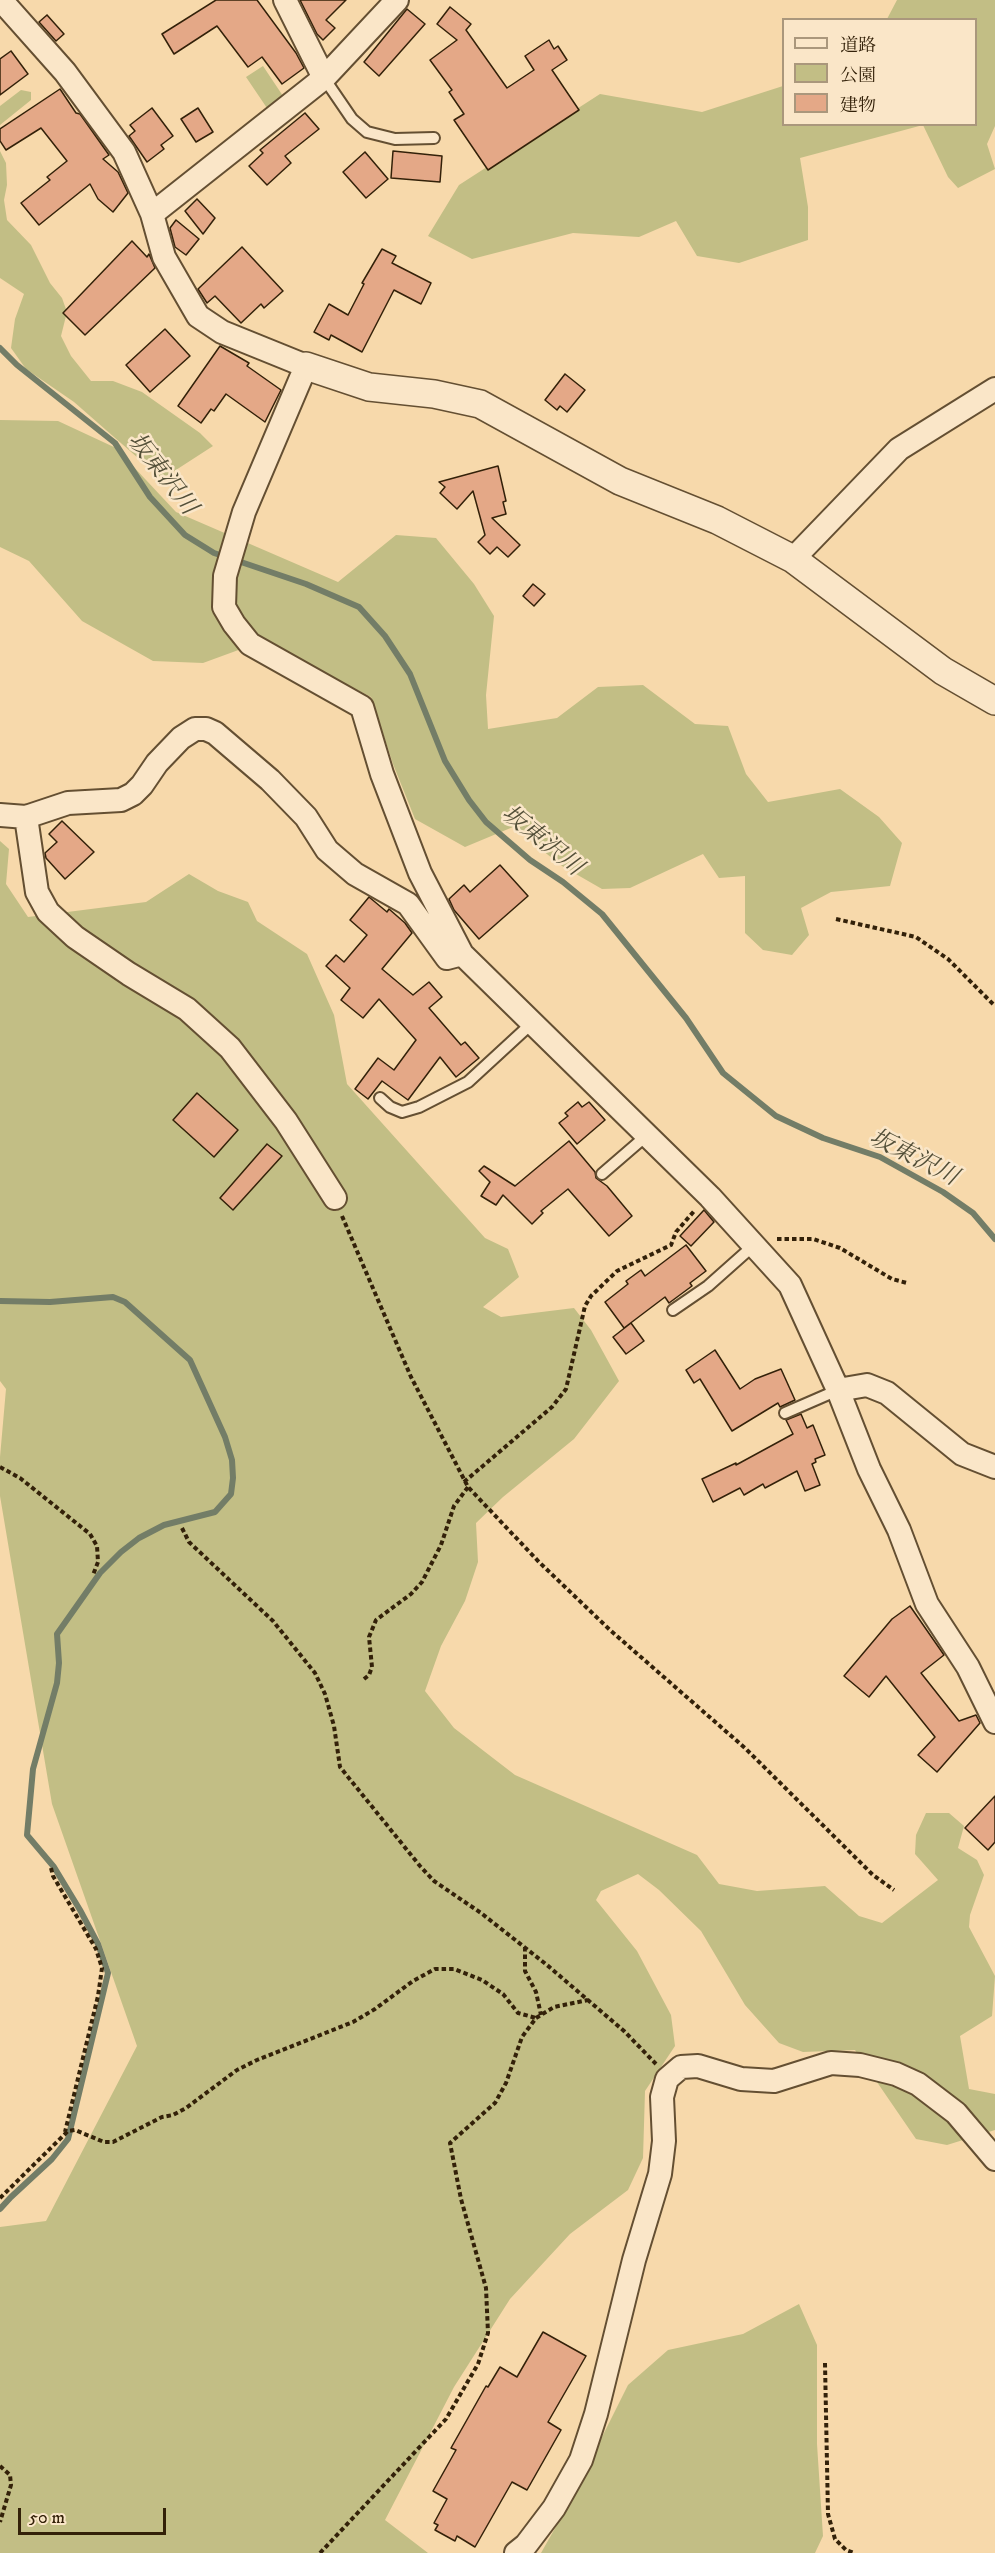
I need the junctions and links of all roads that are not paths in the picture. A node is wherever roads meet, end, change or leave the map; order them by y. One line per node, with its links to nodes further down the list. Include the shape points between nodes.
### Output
1 (0, 0): 6 (street, via 65,72 124,152)
2 (285, 0): 4 (street)
3 (397, 0): 4 (street)
4 (324, 78): 5 (lane, via 352,119 367,132 395,139); 6 (street)
5 (434, 138)
6 (153, 214): 7 (street, via 164,257 198,316 222,332)
7 (306, 366): 9 (street, via 369,387 480,404 620,481 717,520); 13 (street, via 244,512 225,576 224,607 250,644 362,707 382,774 420,873)
8 (995, 389): 9 (street, via 899,448)
9 (793, 559): 10 (street, via 943,671)
10 (995, 701)
11 (0, 815): 12 (street)
12 (26, 817): 13 (street, via 68,803 110,801 133,794 181,738 195,729 206,729 270,780 306,817 334,856 355,874 408,904 447,958); 18 (street, via 37,892 48,912 75,938 187,1009 230,1048 286,1120)
13 (462, 954): 14 (street)
14 (531, 1024): 15 (lane, via 468,1082 419,1107 402,1112); 16 (street)
15 (380, 1098)
16 (646, 1136): 17 (lane); 19 (street, via 710,1197)
17 (602, 1174)
18 (335, 1198)
19 (753, 1246): 20 (lane, via 708,1286); 21 (street, via 790,1285)
20 (673, 1310)
21 (838, 1390): 22 (lane); 23 (street, via 867,1385 887,1393 962,1454); 24 (street, via 927,1605 968,1667)
22 (785, 1413)
23 (995, 1467)
24 (995, 1722)
25 (995, 2159): 26 (street, via 956,2113 918,2084 896,2074 831,2063 774,2081 741,2079 698,2066 681,2067 667,2079 662,2097 664,2140 660,2174 596,2414 580,2460 560,2498)
26 (516, 2553)

